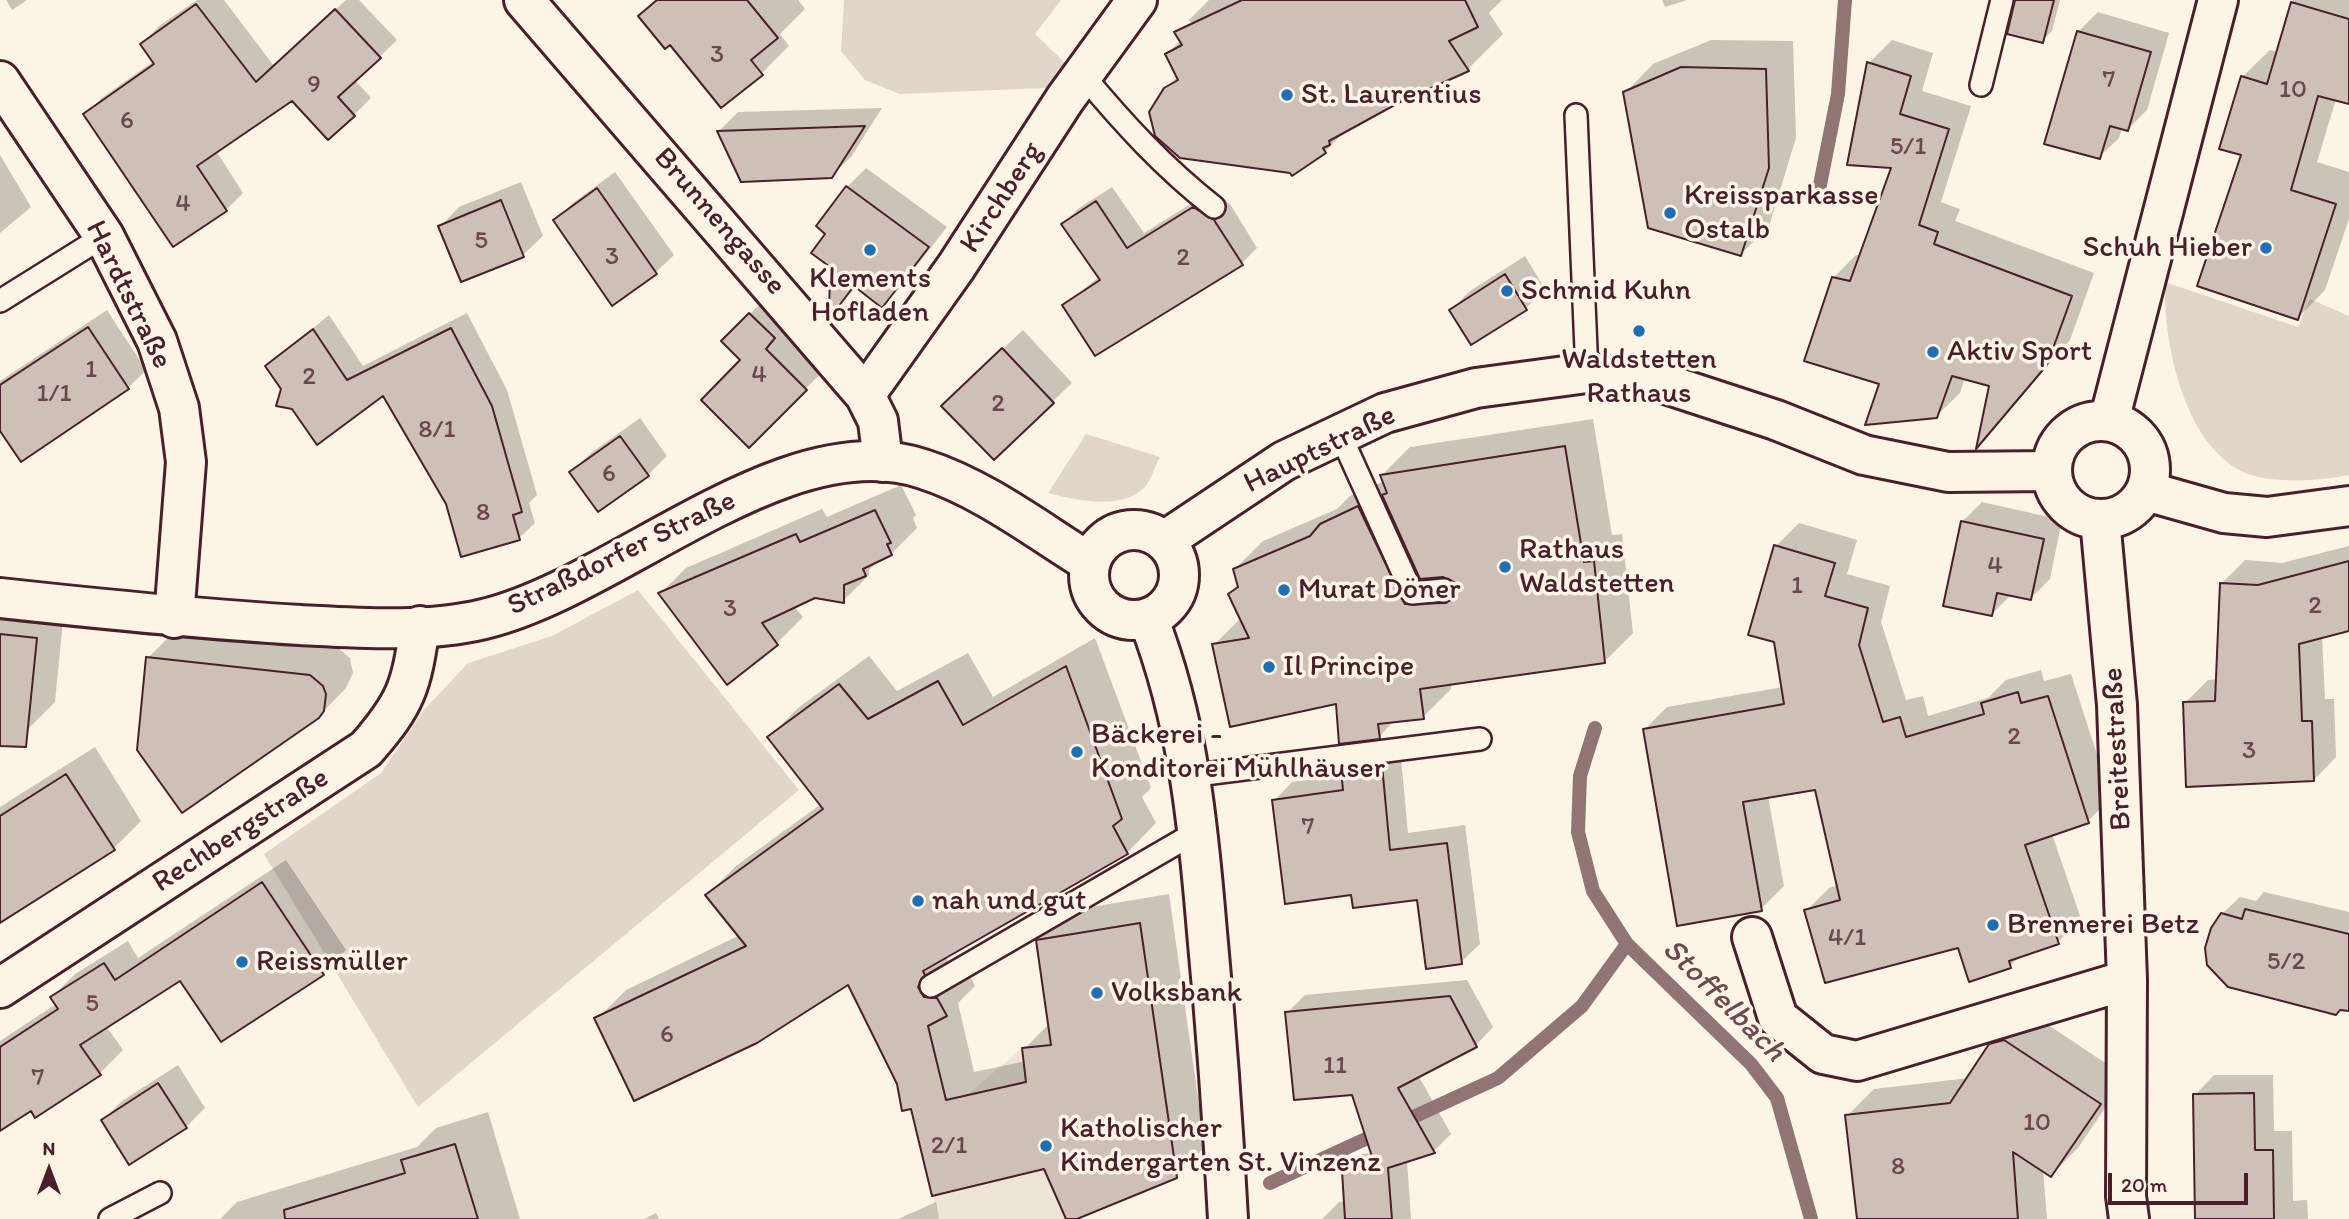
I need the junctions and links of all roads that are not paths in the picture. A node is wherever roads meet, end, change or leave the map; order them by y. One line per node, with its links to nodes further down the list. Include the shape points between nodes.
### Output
1 (524, 0): 13 (street, Brunnengasse)
2 (1137, 0): 5 (street, Kirchberg)
3 (2002, 0): 7 (lane)
4 (2218, 0): 14 (street)
5 (1083, 75): 9 (lane, via 1174,176); 13 (street, Kirchberg)
6 (0, 81): 10 (street, Hardtstraße)
7 (1981, 85)
8 (1576, 116): 12 (lane)
9 (1214, 207)
10 (104, 236): 11 (lane); 25 (street, Hardtstraße, via 157,341 179,408 186,462)
11 (0, 301)
12 (1587, 373): 15 (street, Hauptstraße, via 1476,388 1385,412); 17 (street, Hauptstraße, via 1666,384 1864,455 1948,472)
13 (865, 395): 16 (street, Brunnengasse, via 878,421)
14 (2109, 421): 17 (street, via 2075,428 2062,439); 18 (street, via 2136,434 2145,447 2151,477)
15 (1340, 434): 21 (street, Hauptstraße, via 1284,461); 23 (lane, via 1412,593)
16 (883, 462): 22 (street, Straßdorfer Straße, via 921,468 960,484); 27 (street, Straßdorfer Straße, via 849,461 784,479 544,599 483,619)
17 (2051, 471): 20 (street, via 2061,499 2072,510)
18 (2146, 491): 19 (street, via 2224,513 2267,517); 20 (street, via 2128,512)
19 (2349, 506)
20 (2100, 519): 32 (street, Breitestraße, via 2116,692)
21 (1164, 541): 22 (street, via 1146,531 1116,533 1099,544); 26 (street, via 1174,554 1179,579 1169,604)
22 (1089, 562): 26 (street, via 1089,585 1099,605 1120,618)
23 (1444, 590)
24 (0, 598): 25 (street, Straßdorfer Straße)
25 (174, 618): 27 (street, Straßdorfer Straße)
26 (1148, 618): 29 (street, via 1178,704)
27 (420, 626): 34 (street, Rechbergstraße, via 413,675 398,713 366,749)
28 (1480, 739): 29 (lane)
29 (1189, 776): 30 (street)
30 (1198, 831): 33 (lane); 37 (street)
31 (1752, 937): 32 (street, via 1778,1018 1823,1054 1857,1061)
32 (2127, 979): 38 (street, Breitestraße)
33 (931, 986)
34 (0, 988)
35 (160, 1193): 36 (lane)
36 (110, 1219)
37 (1228, 1219)
38 (2129, 1219)

